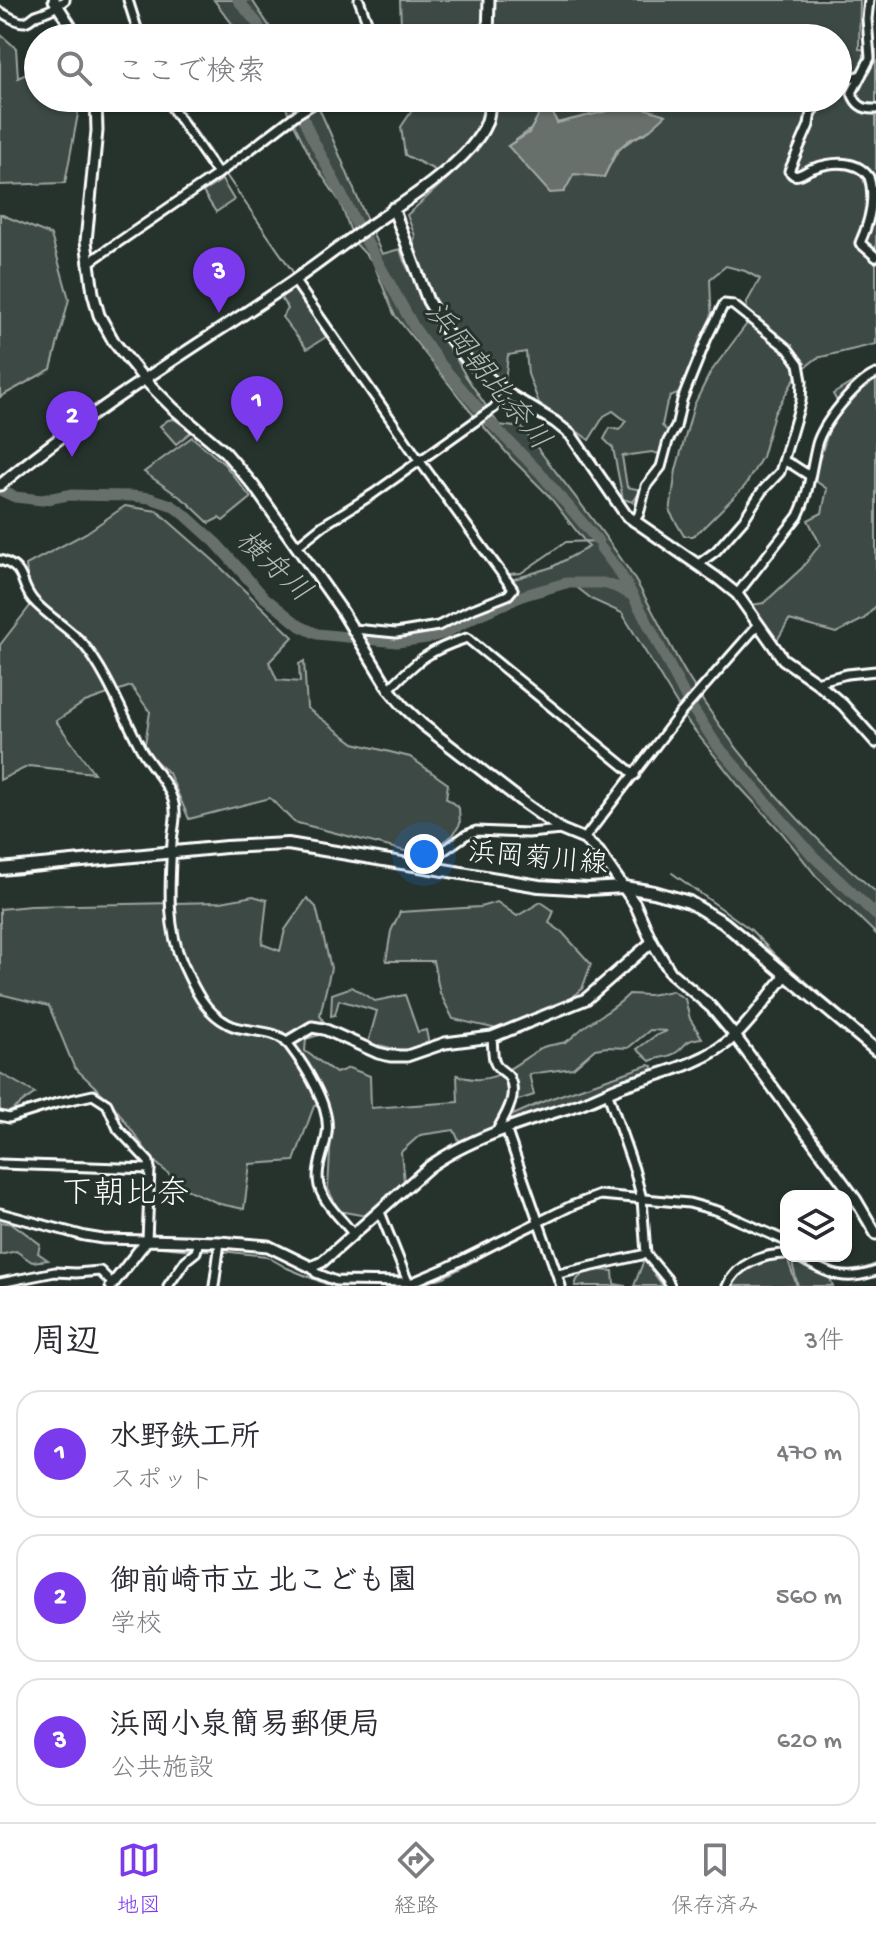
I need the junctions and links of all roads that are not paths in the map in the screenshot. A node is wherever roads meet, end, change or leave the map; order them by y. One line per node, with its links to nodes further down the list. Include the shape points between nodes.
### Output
1 (128, 0): 8 (street)
2 (359, 0): 9 (street)
3 (489, 0): 10 (street)
4 (869, 0): 11 (street)
5 (59, 2): 6 (street, via 27,22); 7 (street)
6 (0, 12)
7 (71, 24)
8 (136, 24)
9 (368, 24)
10 (488, 24)
11 (873, 48): 12 (street)
12 (861, 75): 13 (street); 14 (street, via 852,93 855,102)
13 (852, 78)
14 (876, 109)
15 (96, 112): 23 (street)
16 (176, 112): 20 (street)
17 (300, 112): 20 (street)
18 (489, 112): 21 (street, via 485,129 461,157)
19 (811, 112): 22 (street, via 789,171 798,176 838,163 859,167 871,182 875,201 860,243)
20 (221, 171): 23 (street)
21 (393, 208): 24 (street); 27 (street, via 437,318 467,360)
22 (876, 257)
23 (88, 263): 26 (street, via 99,315)
24 (297, 278): 26 (street); 28 (street)
25 (876, 374): 30 (street, via 847,398 823,430)
26 (144, 379): 31 (street); 33 (street, via 225,452)
27 (507, 393): 28 (street, via 494,408); 32 (street, via 571,435)
28 (422, 458): 33 (street); 38 (street, via 513,589 438,626 396,633)
29 (784, 461): 30 (street); 32 (street, via 801,401 799,364 755,322 724,304); 35 (street, via 744,519)
30 (810, 476): 36 (street, via 798,516)
31 (3, 478)
32 (634, 522): 35 (street)
33 (296, 547): 38 (street)
34 (0, 560): 46 (street, via 19,571 34,601 76,636 99,667 173,799)
35 (697, 565): 36 (street)
36 (737, 594): 37 (street)
37 (758, 625): 40 (street, via 783,659); 43 (street, via 679,715)
38 (354, 629): 41 (street)
39 (876, 671): 40 (street)
40 (816, 682): 42 (street)
41 (389, 689): 43 (street, via 421,658 467,638); 44 (street, via 422,724)
42 (876, 742)
43 (635, 775): 45 (street)
44 (562, 830): 45 (street); 47 (street, via 476,831)
45 (584, 839): 49 (street)
46 (173, 853): 47 (main road, 浜岡菊川線, via 288,844); 48 (main road, 浜岡菊川線); 54 (street, via 174,940 192,985 207,1008 230,1026)
47 (427, 867): 49 (main road, 浜岡菊川線, via 539,886)
48 (0, 869)
49 (624, 887): 50 (street); 51 (main road, 浜岡菊川線, via 689,902 724,923)
50 (652, 942): 52 (street, via 671,973); 53 (street, via 586,999)
51 (786, 975): 52 (street); 55 (main road, 浜岡菊川線)
52 (735, 1036): 56 (street, via 696,1060); 63 (street)
53 (492, 1037): 54 (street, via 445,1043 407,1056 378,1053 312,1027); 59 (street, via 495,1062 512,1085 512,1100)
54 (287, 1042): 69 (street, via 318,1092 327,1121 320,1189)
55 (876, 1050)
56 (607, 1091): 58 (street); 62 (street)
57 (0, 1116): 61 (street, via 93,1095 107,1104 118,1129)
58 (506, 1129): 59 (street); 67 (street)
59 (494, 1134): 65 (street, via 445,1155)
60 (0, 1164): 61 (street)
61 (150, 1169): 71 (street)
62 (642, 1199): 67 (street, via 593,1196); 70 (street, via 718,1211); 74 (street)
63 (856, 1200): 64 (street); 68 (street)
64 (852, 1202)
65 (380, 1212): 69 (street); 81 (street)
66 (0, 1213): 71 (street, via 85,1236)
67 (540, 1222): 79 (street); 81 (street)
68 (876, 1234)
69 (354, 1235): 77 (street)
70 (780, 1238)
71 (147, 1240): 72 (street); 83 (street)
72 (198, 1246): 73 (street); 84 (street)
73 (219, 1247): 77 (street, via 268,1246); 85 (street)
74 (646, 1254): 79 (street); 87 (street)
75 (780, 1255): 88 (street, via 748,1263 735,1271)
76 (807, 1262): 78 (street, via 846,1277)
77 (311, 1267): 82 (street)
78 (876, 1271)
79 (558, 1274): 86 (street)
80 (0, 1283): 83 (street, via 55,1272 100,1271)
81 (412, 1283): 82 (street)
82 (335, 1284)
83 (112, 1285)
84 (168, 1286)
85 (214, 1286)
86 (561, 1286)
87 (670, 1286)
88 (727, 1286)

